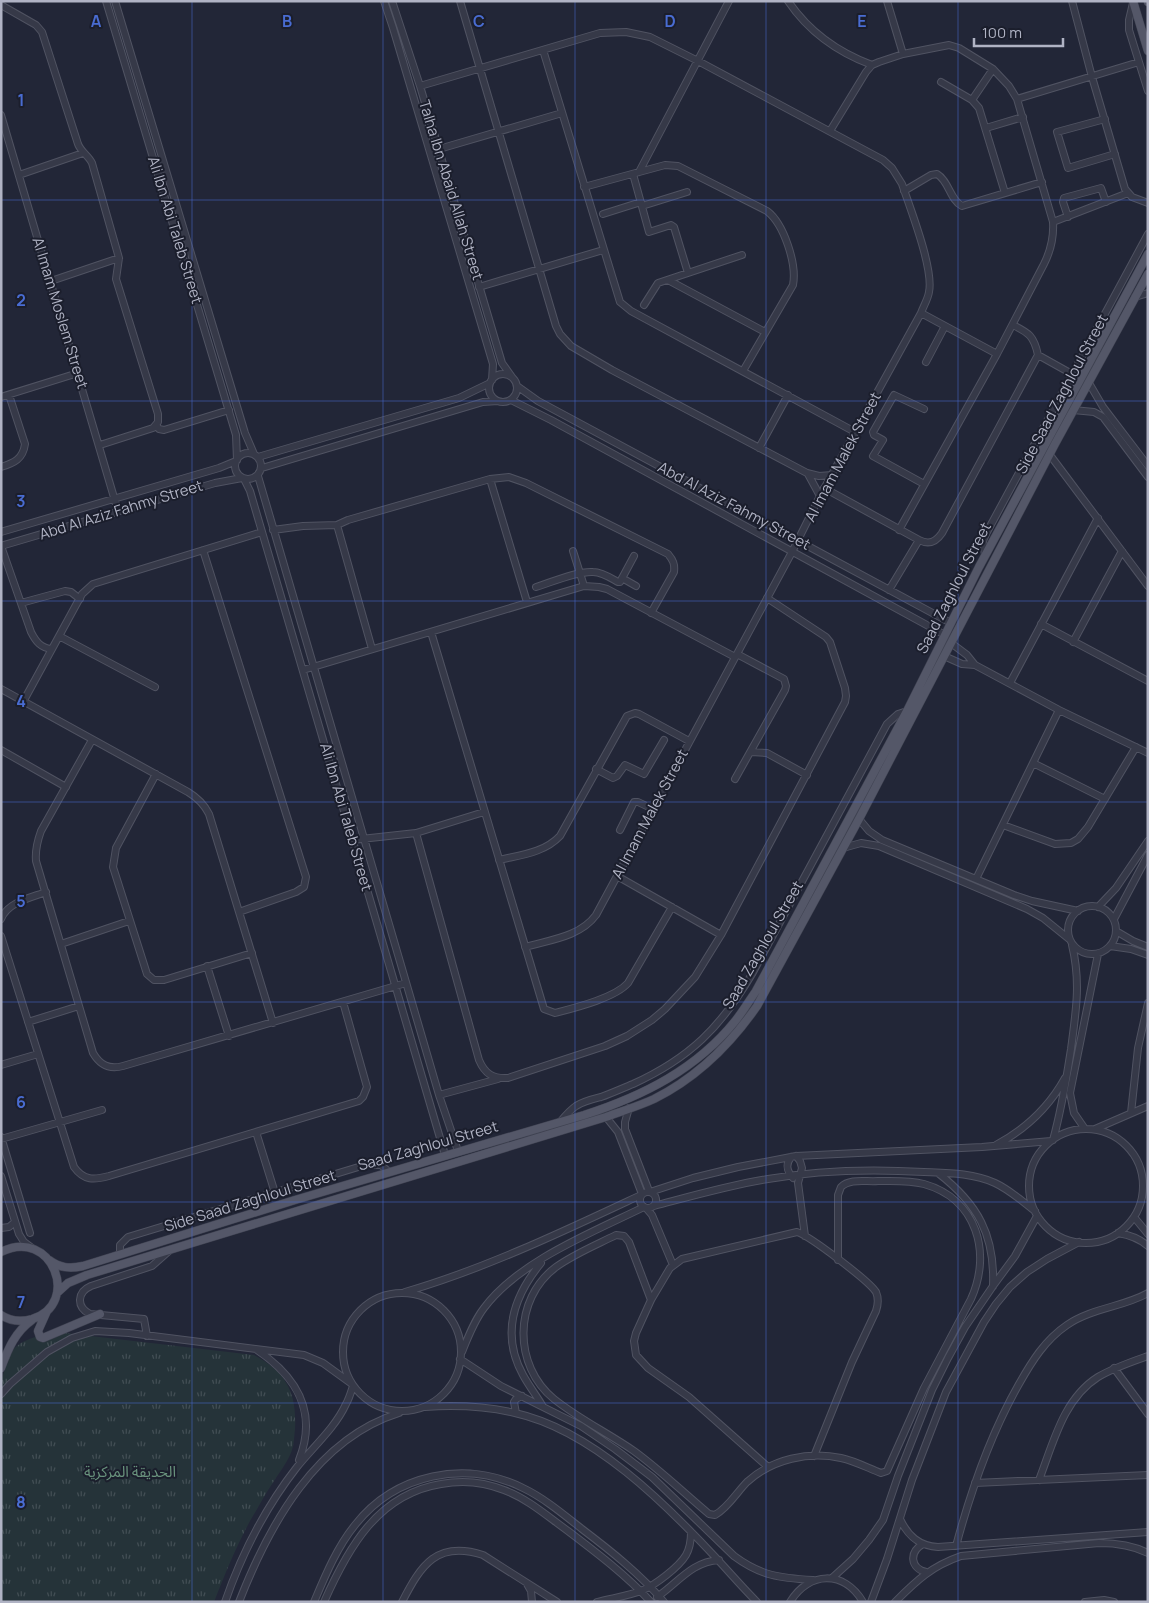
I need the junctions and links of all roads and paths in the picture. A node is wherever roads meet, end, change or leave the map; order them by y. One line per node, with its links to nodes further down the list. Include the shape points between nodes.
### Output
1 (106, 1): 37 (street, Ali Ibn Abi Taleb Street)
2 (115, 1): 36 (street, Ali Ibn Abi Taleb Street)
3 (384, 1): 75 (street, Talha Ibn Abaid Allah Street)
4 (392, 1): 22 (street, Talha Ibn Abaid Allah Street)
5 (460, 1): 18 (street)
6 (729, 1): 15 (street)
7 (788, 1): 17 (street, via 829,43)
8 (887, 1): 14 (street)
9 (1072, 1): 20 (street)
10 (1133, 2): 13 (main road); 16 (street, via 1129,25)
11 (1, 5): 34 (street, via 36,25 42,32)
12 (543, 50): 15 (street, Al Imam Malek Street, via 600,33 626,32 650,37); 18 (street, Al Imam Malek Street); 26 (street)
13 (1148, 51)
14 (903, 54): 17 (street); 19 (street, via 949,45)
15 (698, 61): 31 (street, Al Imam Malek Street); 38 (street)
16 (1139, 62): 20 (street); 23 (street)
17 (872, 65): 31 (street)
18 (480, 68): 22 (street, Al Imam Malek Street); 32 (street)
19 (993, 70): 24 (street); 25 (street)
20 (1092, 76): 24 (street); 29 (street)
21 (941, 82): 25 (street)
22 (420, 86): 33 (street, Talha Ibn Abaid Allah Street)
23 (1148, 91)
24 (1017, 99): 28 (street)
25 (972, 100): 30 (street, via 979,108)
26 (562, 113): 32 (street); 41 (street)
27 (1, 115): 39 (street, Al Imam Moslem Street)
28 (1023, 118): 30 (street); 40 (street)
29 (1104, 119): 35 (street); 35 (street, via 1057,132 1068,168)
30 (986, 128): 44 (street)
31 (830, 131): 42 (street, Al Imam Malek Street, via 888,163)
32 (498, 132): 33 (street); 57 (street)
33 (439, 149): 62 (street, Talha Ibn Abaid Allah Street)
34 (83, 153): 39 (street); 56 (street, via 92,163)
35 (1115, 154): 45 (street)
36 (165, 169): 37 (street); 65 (street, Ali Ibn Abi Taleb Street)
37 (157, 172): 67 (street, Ali Ibn Abi Taleb Street)
38 (636, 173): 41 (street); 47 (street); 71 (street, via 665,165 678,166 768,211 777,220 792,262 794,278)
39 (19, 174): 60 (street, Al Imam Moslem Street)
40 (1042, 182): 44 (street); 51 (street)
41 (584, 187): 53 (street)
42 (904, 191): 44 (street, via 937,174 960,206); 68 (street, Al Imam Malek Street, via 930,276 929,293)
43 (687, 192): 47 (street)
44 (1005, 193)
45 (1128, 193): 46 (street); 48 (street)
46 (1106, 202): 50 (street); 50 (street, via 1101,188 1064,198)
47 (641, 204): 49 (street); 58 (street, via 649,232 670,225 674,227)
48 (1148, 204)
49 (603, 214)
50 (1068, 217): 51 (street)
51 (1053, 222): 69 (street, via 1054,237 1050,251)
52 (1148, 234): 80 (street, Side Saad Zaghloul Street)
53 (603, 250): 57 (street); 78 (street, via 617,296 624,306)
54 (1148, 254): 72 (main road, Saad Zaghloul Street)
55 (742, 255): 58 (street)
56 (118, 258): 60 (street); 97 (street, via 116,279 158,414)
57 (539, 268): 62 (street); 102 (street, via 556,326 572,346)
58 (688, 273): 61 (street)
59 (1148, 274): 64 (main road, Saad Zaghloul Street)
60 (51, 280): 79 (street, Al Imam Moslem Street)
61 (668, 280): 66 (street, via 658,283); 71 (street)
62 (480, 287): 73 (street, Talha Ibn Abaid Allah Street)
63 (1148, 293): 64 (street)
64 (1135, 296): 72 (main road, Saad Zaghloul Street)
65 (206, 303): 67 (street); 99 (street, Ali Ibn Abi Taleb Street)
66 (644, 305)
67 (198, 306): 94 (street, Ali Ibn Abi Taleb Street)
68 (920, 314): 70 (street); 98 (street, Al Imam Malek Street)
69 (1012, 325): 74 (street); 76 (street, via 1029,333)
70 (945, 326): 74 (street); 77 (street)
71 (766, 332): 78 (street)
72 (1107, 338): 83 (main road, Saad Zaghloul Street); 139 (main road, Saad Zaghloul Street)
73 (499, 352): 75 (street, via 495,356); 81 (street, Talha Ibn Abaid Allah Street)
74 (997, 354): 119 (street)
75 (490, 355): 82 (street, Talha Ibn Abaid Allah Street)
76 (1038, 355): 80 (street); 133 (street, via 942,533 932,542)
77 (926, 362)
78 (743, 371): 87 (street)
79 (78, 373): 86 (street); 101 (street, Al Imam Moslem Street)
80 (1072, 374): 139 (street, Side Saad Zaghloul Street, via 984,536)
81 (512, 377): 82 (street, via 501,374); 84 (street)
82 (491, 382): 85 (street); 90 (street, via 490,392)
83 (1089, 382): 95 (main road, Saad Zaghloul Street); 108 (street, via 1108,414)
84 (517, 386): 89 (street); 91 (street, Abd Al Aziz Fahmy Street)
85 (472, 393): 92 (street); 103 (street)
86 (9, 394): 88 (street); 109 (street, via 25,444 18,460)
87 (788, 396): 98 (street); 102 (street)
88 (1, 397)
89 (511, 400): 90 (street); 96 (street, Abd Al Aziz Fahmy Street)
90 (498, 401): 92 (street)
91 (538, 401): 96 (street, via 532,404); 132 (street, Abd Al Aziz Fahmy Street)
92 (475, 404): 107 (street)
93 (924, 409): 119 (street, via 894,395 873,434 883,440 873,456)
94 (229, 410): 97 (street, via 164,430); 100 (street, Ali Ibn Abi Taleb Street)
95 (1073, 410): 104 (main road, Saad Zaghloul Street); 115 (street, via 1094,412 1103,417)
96 (533, 411): 138 (street, Abd Al Aziz Fahmy Street)
97 (156, 425): 101 (street)
98 (856, 432): 113 (street, Al Imam Malek Street)
99 (245, 433): 100 (street); 105 (street, Ali Ibn Abi Taleb Street)
100 (236, 435): 106 (street, Ali Ibn Abi Taleb Street)
101 (100, 445): 124 (street, Al Imam Moslem Street)
102 (759, 448): 112 (street)
103 (272, 453): 105 (street); 107 (street)
104 (1050, 455): 126 (street); 161 (main road, Saad Zaghloul Street)
105 (256, 456): 106 (street, via 244,454); 111 (street)
106 (236, 461): 110 (street, Abd Al Aziz Fahmy Street); 116 (street, via 236,471)
107 (274, 464): 111 (street)
108 (1148, 466)
109 (1, 467)
110 (219, 468): 118 (street); 124 (street, Abd Al Aziz Fahmy Street)
111 (262, 468): 114 (street)
112 (807, 473): 113 (street); 123 (street)
113 (832, 475): 120 (street, Al Imam Malek Street)
114 (258, 476): 116 (street, via 250,480); 121 (street, Ali Ibn Abi Taleb Street)
115 (1148, 477)
116 (243, 478): 118 (street, Abd Al Aziz Fahmy Street); 122 (street, Ali Ibn Abi Taleb Street)
117 (490, 479): 127 (street); 151 (street); 153 (street, via 509,477 518,480 668,554 673,559 674,572)
118 (222, 480): 125 (street, Abd Al Aziz Fahmy Street)
119 (924, 484): 129 (street)
120 (824, 488): 123 (street, Al Imam Malek Street); 129 (street)
121 (262, 492): 122 (street); 128 (street, Ali Ibn Abi Taleb Street)
122 (251, 496): 131 (street, Ali Ibn Abi Taleb Street)
123 (820, 496): 132 (street, Al Imam Malek Street)
124 (115, 499): 125 (street, Al Imam Moslem Street); 130 (street, Abd Al Aziz Fahmy Street)
125 (118, 511): 134 (street, Abd Al Aziz Fahmy Street)
126 (1098, 518): 137 (street); 156 (street)
127 (338, 525): 128 (street); 163 (street)
128 (273, 530): 167 (street, Ali Ibn Abi Taleb Street)
129 (899, 530): 133 (street)
130 (1, 532)
131 (262, 532): 135 (street); 168 (street, Ali Ibn Abi Taleb Street)
132 (798, 540): 138 (street, Al Imam Malek Street); 147 (street, Abd Al Aziz Fahmy Street)
133 (918, 540): 147 (street)
134 (1, 546): 150 (street)
135 (203, 550): 149 (street, via 93,584); 210 (street, via 306,877 304,887 296,892)
136 (573, 551): 141 (street)
137 (1122, 551): 145 (street); 160 (street)
138 (792, 552): 148 (street, Al Imam Malek Street); 154 (street, Abd Al Aziz Fahmy Street)
139 (985, 555): 155 (main road, Saad Zaghloul Street)
140 (634, 556): 142 (street)
141 (580, 574): 142 (street, via 593,572 618,582); 143 (street); 146 (street)
142 (622, 578): 144 (street)
143 (584, 586): 151 (street); 153 (street, via 607,589)
144 (636, 586)
145 (1148, 586)
146 (536, 587)
147 (889, 590): 152 (street, Abd Al Aziz Fahmy Street)
148 (767, 598): 164 (street, Al Imam Malek Street); 188 (street, via 826,637 845,688 845,702)
149 (80, 599): 150 (street, via 71,592 60,591); 159 (street)
150 (21, 602): 162 (street, via 37,642)
151 (527, 602): 157 (street)
152 (923, 608): 154 (street); 155 (street, Abd Al Aziz Fahmy Street)
153 (651, 613): 164 (street)
154 (917, 619): 158 (street, Abd Al Aziz Fahmy Street)
155 (952, 623): 158 (main road, Saad Zaghloul Street)
156 (1041, 624): 160 (street); 170 (street)
157 (430, 632): 163 (street); 193 (street)
158 (946, 634): 174 (main road, Saad Zaghloul Street)
159 (59, 636): 162 (street); 171 (street)
160 (1073, 642): 169 (street)
161 (951, 643): 165 (main road, Saad Zaghloul Street); 166 (street)
162 (52, 649): 173 (street)
163 (372, 650): 167 (street)
164 (736, 656): 176 (street, via 785,682 785,690); 179 (street, Al Imam Malek Street)
165 (944, 656): 166 (street, via 962,664); 174 (main road, Saad Zaghloul Street)
166 (975, 665): 170 (street)
167 (313, 667): 168 (street); 198 (street, Ali Ibn Abi Taleb Street)
168 (302, 670): 199 (street, Ali Ibn Abi Taleb Street)
169 (1148, 681)
170 (1010, 683): 175 (street)
171 (155, 687)
172 (1, 690): 173 (street)
173 (23, 702): 177 (street)
174 (912, 708): 194 (main road, Saad Zaghloul Street); 211 (main road, Saad Zaghloul Street); 247 (street, via 887,724 769,943 723,1018 705,1038 662,1070 574,1107)
175 (1060, 710): 180 (street); 185 (street)
176 (758, 738): 183 (street); 184 (street)
177 (92, 740): 187 (street); 190 (street)
178 (664, 740): 186 (street, via 644,774 625,765 613,778)
179 (690, 742): 186 (street, via 639,714 630,714); 192 (street, Al Imam Malek Street)
180 (1136, 747): 182 (street); 191 (street)
181 (1, 750): 190 (street)
182 (1147, 751)
183 (751, 752): 184 (street); 189 (street)
184 (767, 753): 188 (street)
185 (1033, 762): 191 (street); 195 (street)
186 (596, 769): 203 (street, via 554,842 541,849)
187 (156, 774): 210 (street, via 193,794 204,805); 214 (street, via 116,848 114,858 115,877)
188 (807, 774): 216 (street)
189 (735, 779)
190 (66, 787): 206 (street, via 37,841 36,861)
191 (1104, 799): 195 (street, via 1084,834 1070,843 1055,844)
192 (653, 809): 196 (street, via 634,802); 204 (street, Al Imam Malek Street)
193 (484, 812): 197 (street); 203 (street)
194 (859, 819): 201 (main road, Saad Zaghloul Street); 205 (street, via 868,831 882,840)
195 (1003, 824): 205 (street)
196 (620, 830)
197 (416, 833): 198 (street); 239 (street, via 479,1060 483,1069)
198 (364, 838): 199 (street); 228 (street, Ali Ibn Abi Taleb Street)
199 (352, 840): 229 (street, Ali Ibn Abi Taleb Street)
200 (1148, 841): 208 (street, via 1121,882)
201 (843, 848): 211 (main road, Saad Zaghloul Street); 218 (street, via 861,844 879,846 1027,909)
202 (1148, 855): 213 (street)
203 (499, 860): 221 (street)
204 (617, 876): 207 (street); 221 (street, Al Imam Malek Street, via 596,915 585,927)
205 (976, 878): 209 (street, via 1032,901)
206 (46, 892): 212 (street, via 14,905); 219 (street)
207 (672, 907): 216 (street); 221 (street, via 624,988 560,1012 544,1009)
208 (1098, 907): 209 (street); 213 (street)
209 (1078, 911): 218 (street, via 1069,924)
210 (239, 912): 223 (street)
211 (802, 914): 242 (main road, Saad Zaghloul Street, via 757,1006 730,1041 674,1087); 247 (main road, Saad Zaghloul Street, via 737,1019 690,1065 629,1099)
212 (1, 919)
213 (1114, 919): 215 (street)
214 (130, 921): 219 (street); 227 (street, via 150,978 164,980)
215 (1116, 931): 220 (street); 222 (street)
216 (721, 935): 239 (street, via 686,988 638,1030 605,1046 508,1078)
217 (1, 936): 224 (street)
218 (1071, 942): 225 (street, via 1084,953); 238 (street, via 1078,993)
219 (61, 944): 232 (street)
220 (1110, 946): 225 (street); 226 (street, via 1131,948)
221 (525, 947)
222 (1148, 947)
223 (252, 953): 227 (street); 234 (street)
224 (4, 954): 233 (street)
225 (1098, 954): 251 (street, via 1070,1093 1074,1113)
226 (1148, 955)
227 (208, 966): 235 (street)
228 (406, 983): 229 (street); 240 (street, Ali Ibn Abi Taleb Street)
229 (395, 986): 230 (street); 249 (street, Ali Ibn Abi Taleb Street)
230 (343, 1002): 234 (street); 253 (street, via 367,1088 363,1097 354,1103)
231 (1148, 1003): 244 (street, via 1138,1048)
232 (79, 1006): 233 (street); 235 (street, via 93,1053 110,1068)
233 (28, 1022): 236 (street)
234 (273, 1023): 235 (street)
235 (229, 1036)
236 (38, 1054): 237 (street); 246 (street)
237 (1, 1065)
238 (1067, 1074): 256 (street); 257 (street, via 1051,1100 1031,1122)
239 (498, 1078): 240 (street)
240 (439, 1094): 248 (street, Ali Ibn Abi Taleb Street)
241 (1148, 1106): 244 (street)
242 (629, 1108): 245 (main road, Saad Zaghloul Street); 250 (street)
243 (102, 1110): 246 (street)
244 (1131, 1113): 252 (street)
245 (606, 1117): 254 (street); 275 (main road, Saad Zaghloul Street)
246 (59, 1122): 253 (street, via 74,1167 83,1177 95,1180); 255 (street)
247 (560, 1122): 258 (main road, Saad Zaghloul Street)
248 (448, 1126): 249 (street); 258 (street, Ali Ibn Abi Taleb Street)
249 (437, 1129): 259 (street, Ali Ibn Abi Taleb Street)
250 (625, 1129): 254 (street); 269 (street)
251 (1085, 1129): 252 (street); 256 (street, via 1068,1132)
252 (1095, 1129): 267 (street, via 1128,1147 1136,1158)
253 (256, 1132): 270 (street)
254 (618, 1132): 271 (street)
255 (1, 1138): 282 (street)
256 (1052, 1140): 257 (street); 276 (street, via 1040,1152 1029,1181)
257 (993, 1146): 260 (street)
258 (458, 1151): 259 (main road, Saad Zaghloul Street)
259 (445, 1155): 261 (main road, Saad Zaghloul Street)
260 (794, 1157): 263 (street, via 801,1164); 266 (street, via 787,1166); 269 (street, via 738,1166)
261 (389, 1172): 270 (street, Side Saad Zaghloul Street, via 373,1164); 272 (main road, Saad Zaghloul Street)
262 (937, 1173): 263 (street, via 868,1171); 276 (street, via 968,1175 995,1183); 297 (street, via 971,1203 982,1222 994,1265)
263 (801, 1174): 266 (street); 268 (street)
264 (1148, 1175): 267 (street)
265 (1, 1176): 279 (street)
266 (791, 1176): 268 (street); 273 (street)
267 (1143, 1182): 278 (street, via 1141,1201)
268 (798, 1183): 284 (street)
269 (650, 1192): 271 (street); 273 (street, via 656,1198)
270 (275, 1193): 290 (street, Side Saad Zaghloul Street, via 128,1238 120,1245)
271 (642, 1194): 274 (street, via 641,1203); 299 (street, via 480,1267)
272 (296, 1200): 275 (main road); 290 (main road, Saad Zaghloul Street)
273 (654, 1206): 274 (street); 277 (street)
274 (645, 1208): 277 (street); 291 (street)
275 (298, 1210): 288 (main road, Saad Zaghloul Street)
276 (1036, 1213): 285 (street, via 1051,1231); 297 (street, via 1015,1256)
277 (652, 1215): 294 (street)
278 (1134, 1217): 281 (street); 283 (street)
279 (15, 1222): 280 (street); 287 (street, via 24,1242)
280 (1, 1228)
281 (1118, 1233): 285 (street, via 1100,1241); 286 (street, via 1131,1235)
282 (30, 1234)
283 (1148, 1234)
284 (805, 1236): 293 (street); 294 (street, via 797,1232 787,1234 687,1257)
285 (1079, 1242): 330 (street, via 1028,1272 1010,1288 984,1322 946,1392)
286 (1148, 1246)
287 (32, 1248): 289 (main road, via 12,1247); 292 (main road, Saad Zaghloul Street)
288 (169, 1250): 296 (main road, Saad Zaghloul Street); 303 (street, via 152,1266 83,1291 80,1300 83,1308 90,1314)
289 (1, 1252)
290 (120, 1254): 295 (main road, Saad Zaghloul Street)
291 (548, 1255): 309 (street, via 493,1297 474,1323); 315 (street, via 519,1294 514,1309 512,1342 523,1376)
292 (49, 1260): 295 (main road, Saad Zaghloul Street, via 62,1267); 298 (main road, via 58,1279)
293 (838, 1260): 320 (street, via 875,1291 878,1304); 320 (street, via 838,1192 841,1186 849,1182 896,1181 926,1185 956,1203 976,1231 982,1259 974,1293 924,1388 887,1471 881,1472 842,1458)
294 (673, 1265): 301 (street)
295 (83, 1266): 296 (main road)
296 (87, 1274): 298 (main road, Saad Zaghloul Street, via 68,1283)
297 (993, 1286): 338 (street, via 965,1328 932,1390 882,1520 853,1559)
298 (57, 1293): 302 (main road)
299 (401, 1293): 309 (street, via 424,1297 443,1310 460,1339); 312 (street, via 370,1302 349,1326 342,1356)
300 (1148, 1293): 325 (street, via 1081,1317 1042,1348 1010,1401)
301 (651, 1300): 321 (street, via 634,1340 640,1361 689,1397); 321 (street, via 624,1236 616,1235 556,1268 534,1291 524,1322 525,1352 536,1378 554,1399 635,1452 709,1514 718,1514 748,1482)
302 (48, 1308): 303 (main road, via 38,1331 43,1338); 305 (main road)
303 (100, 1314): 306 (street, via 144,1319)
304 (1, 1315): 305 (main road, via 13,1320)
305 (33, 1319): 310 (main road, via 13,1340)
306 (146, 1336): 307 (street); 313 (street, via 95,1331 72,1338 35,1361)
307 (256, 1349): 312 (street, via 314,1358); 322 (street, via 287,1374 301,1399 306,1427 302,1454)
308 (1148, 1356): 311 (street)
309 (460, 1357): 314 (street, via 487,1377); 316 (street, via 454,1381)
310 (1, 1368)
311 (1114, 1368): 319 (street); 324 (street, via 1088,1384 1068,1408)
312 (352, 1385): 317 (street, via 374,1405); 322 (street, via 341,1412)
313 (1, 1394)
314 (522, 1396): 315 (street); 318 (street, via 514,1402)
315 (543, 1406): 339 (street, via 581,1426 631,1461 748,1566 780,1578)
316 (425, 1407): 317 (street); 318 (street, via 467,1406)
317 (402, 1411): 346 (street, via 354,1434 299,1488 276,1522)
318 (516, 1413): 331 (street, via 553,1427 595,1450 645,1488)
319 (1148, 1414)
320 (814, 1456): 321 (street, via 790,1459)
321 (768, 1467)
322 (296, 1468): 345 (street, via 266,1511 242,1558)
323 (1148, 1475): 324 (street)
324 (1039, 1480): 325 (street)
325 (974, 1483): 334 (street)
326 (540, 1498): 327 (street, via 506,1480 448,1473 410,1482); 328 (street); 341 (street, via 611,1551)
327 (377, 1502): 329 (street); 347 (street, via 345,1539)
328 (534, 1507): 329 (street, via 494,1487 450,1482 415,1491); 342 (street)
329 (383, 1510): 348 (street, via 354,1546)
330 (900, 1519): 333 (street, via 905,1530); 357 (street)
331 (691, 1532): 336 (street); 341 (street, via 689,1547 681,1561)
332 (1148, 1532): 334 (street)
333 (923, 1544): 334 (street); 337 (street, via 913,1553 912,1560 920,1571)
334 (956, 1546)
335 (1148, 1553): 337 (street, via 1120,1543 990,1552 962,1556)
336 (719, 1560): 343 (street, via 696,1565); 354 (street)
337 (926, 1572): 358 (street)
338 (832, 1578): 339 (street); 356 (street, via 851,1586)
339 (813, 1580): 355 (street, via 803,1585)
340 (526, 1583): 349 (street, via 483,1555 460,1550 436,1556 426,1563 418,1571); 350 (street); 351 (street)
341 (650, 1586): 342 (street); 343 (street)
342 (641, 1591): 344 (street); 352 (street)
343 (659, 1596): 344 (street); 353 (street)
344 (650, 1601)
345 (225, 1602)
346 (239, 1602)
347 (314, 1602)
348 (324, 1602)
349 (402, 1602)
350 (532, 1602)
351 (557, 1602)
352 (597, 1602)
353 (664, 1602)
354 (757, 1602)
355 (790, 1602)
356 (863, 1602)
357 (870, 1602)
358 (895, 1602)
359 (1085, 1602): 360 (street)
360 (1114, 1602)

